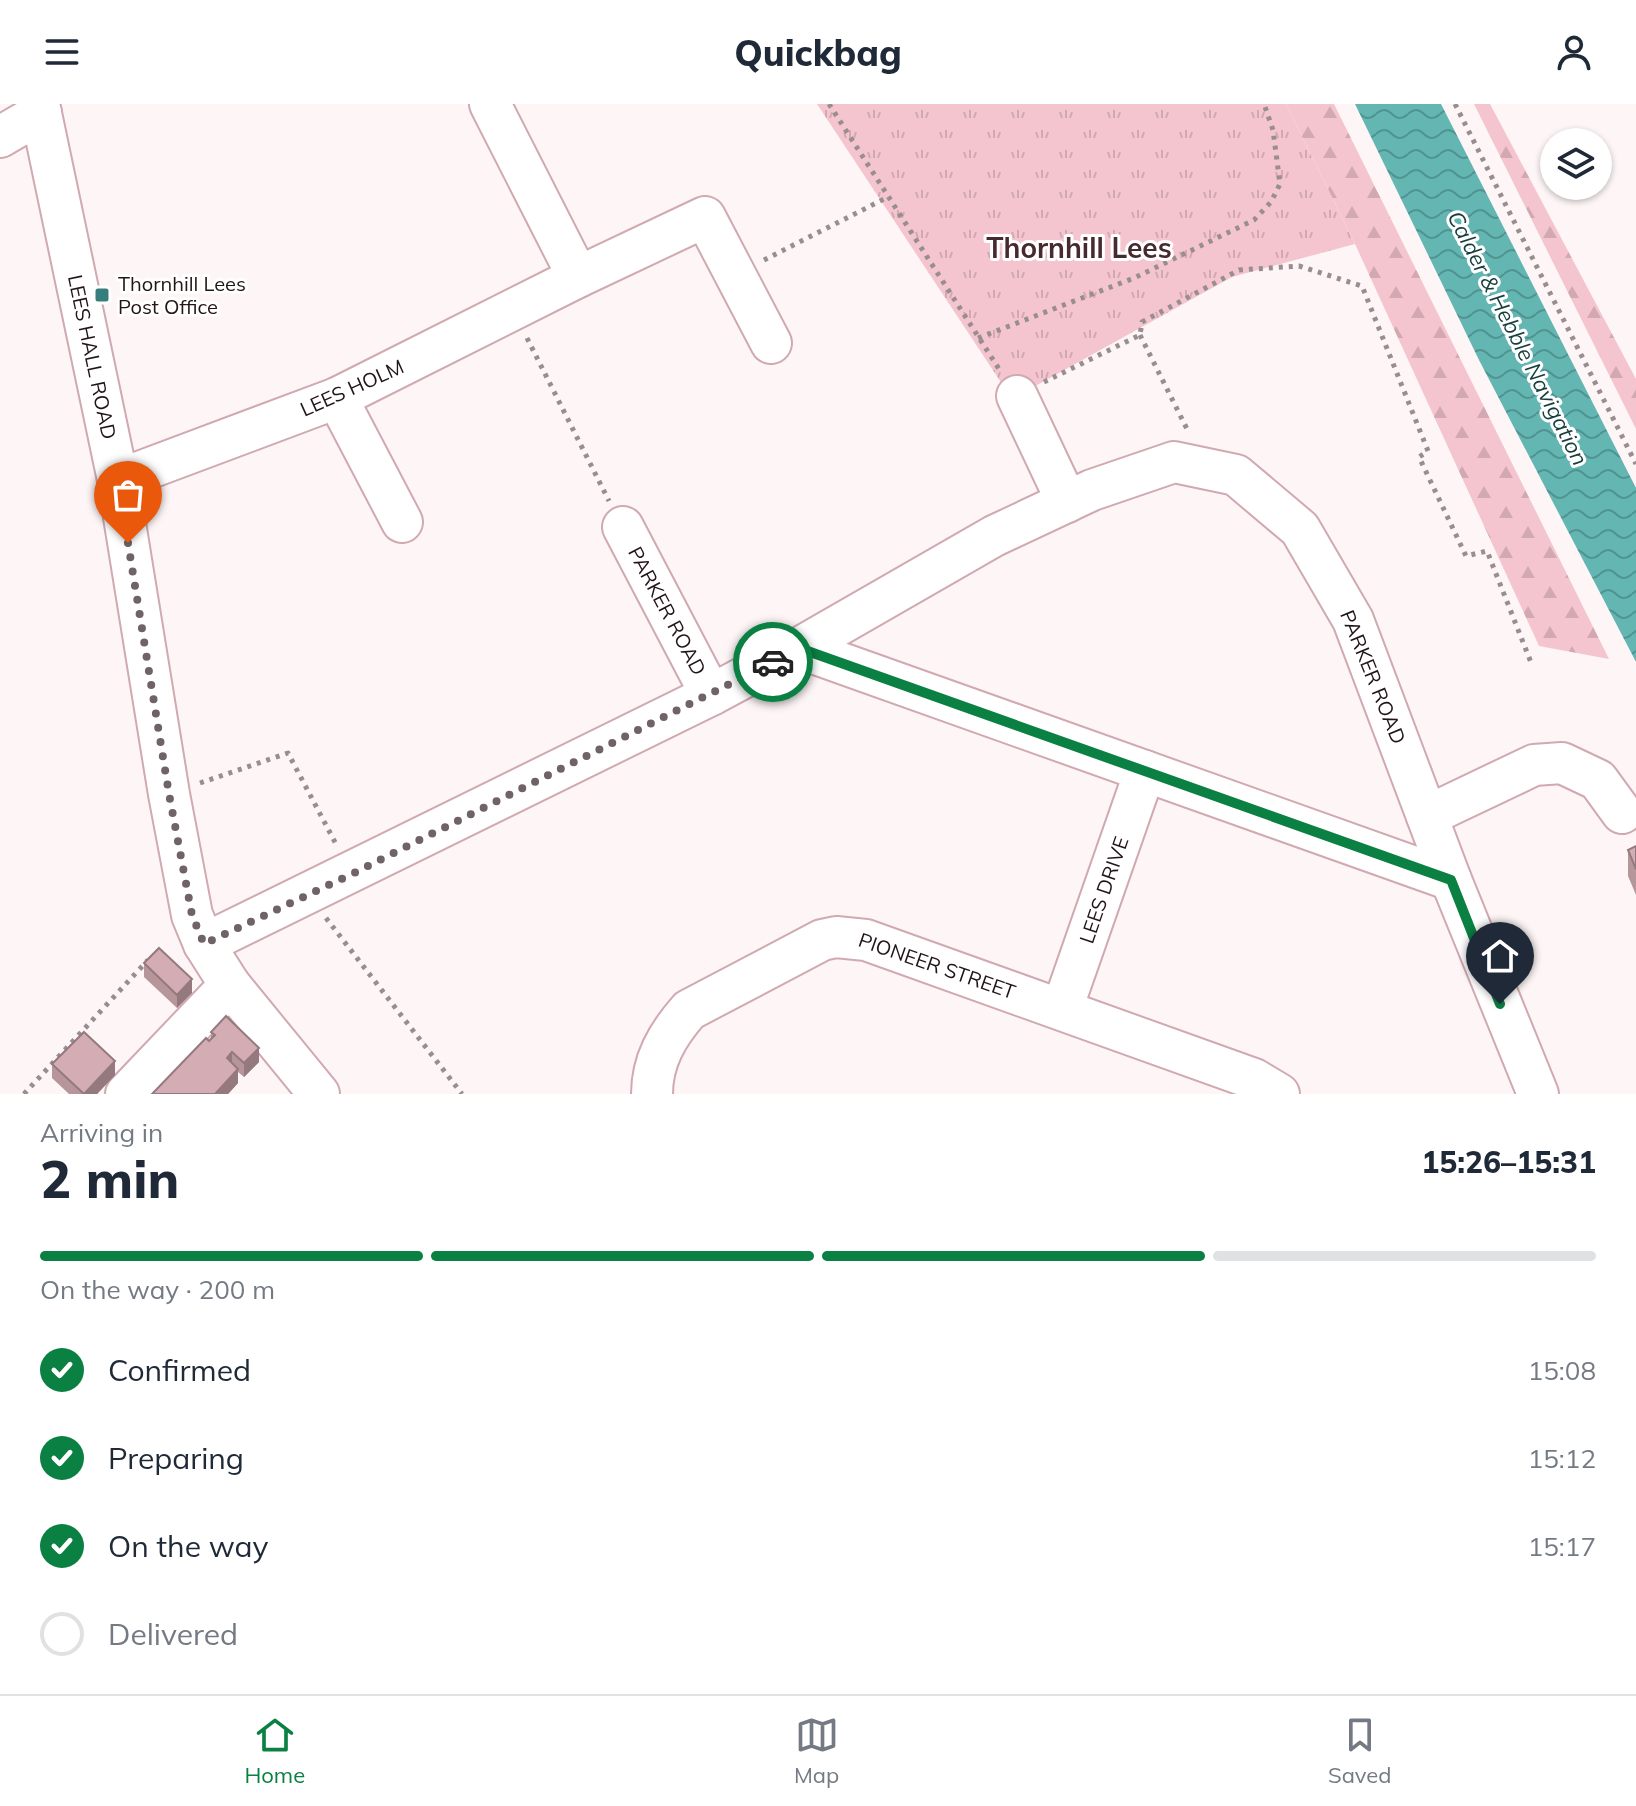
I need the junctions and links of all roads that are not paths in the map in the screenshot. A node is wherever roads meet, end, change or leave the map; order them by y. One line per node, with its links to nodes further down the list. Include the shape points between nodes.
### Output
1 (490, 104): 4 (street)
2 (40, 108): 3 (street); 8 (street, LEES HALL ROAD)
3 (0, 137)
4 (578, 277): 5 (street, LEES HOLM, via 705,217); 7 (street, LEES HOLM)
5 (771, 343)
6 (1017, 396): 9 (street)
7 (337, 398): 8 (street, LEES HOLM); 10 (street)
8 (118, 480): 18 (street, LEES HALL ROAD, via 169,794 192,915)
9 (1067, 502): 12 (street, PARKER ROAD, via 994,536); 16 (street, PARKER ROAD, via 1174,462 1236,475 1300,529 1353,620)
10 (402, 522)
11 (623, 527): 13 (street, PARKER ROAD)
12 (799, 648): 13 (street, PARKER ROAD); 14 (street)
13 (711, 695): 18 (street, PARKER ROAD)
14 (1145, 771): 17 (street); 20 (street, LEES DRIVE)
15 (1622, 813): 16 (street, via 1598,780 1562,763 1534,765)
16 (1427, 816): 17 (street, PARKER ROAD)
17 (1451, 880): 25 (street, PARKER ROAD)
18 (204, 944): 19 (street, LEES HALL ROAD)
19 (230, 985): 21 (street); 22 (street, LEES HALL ROAD)
20 (1062, 1009): 23 (street, PIONEER STREET, via 866,940 822,940 689,1010 663,1046); 24 (street, PIONEER STREET, via 1254,1079)
21 (126, 1094)
22 (319, 1094)
23 (652, 1094)
24 (1279, 1094)
25 (1538, 1094)

